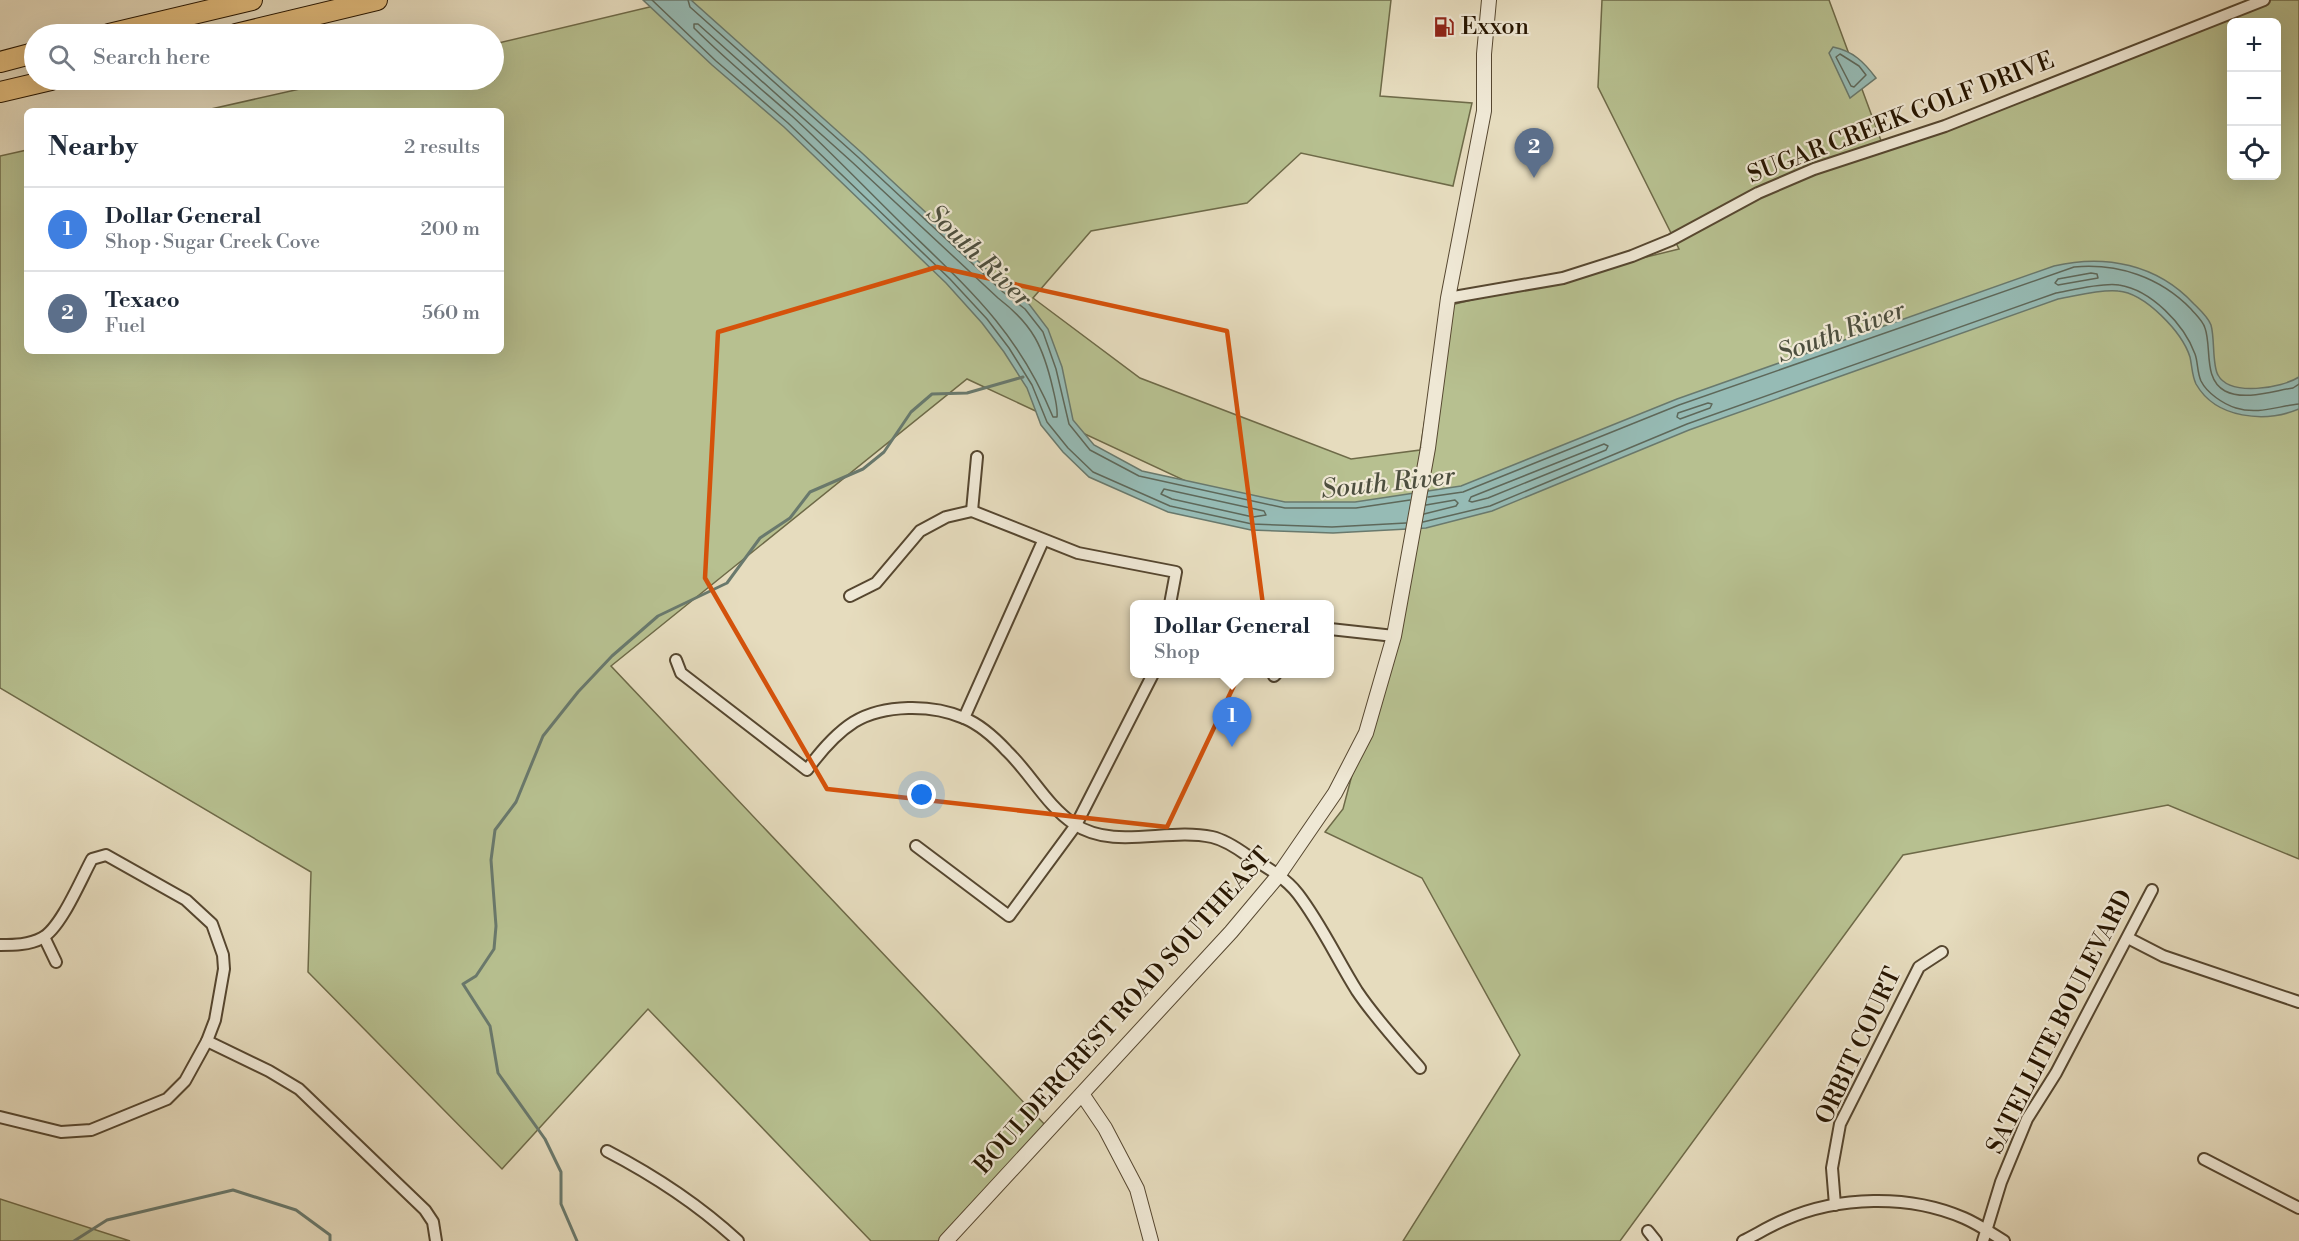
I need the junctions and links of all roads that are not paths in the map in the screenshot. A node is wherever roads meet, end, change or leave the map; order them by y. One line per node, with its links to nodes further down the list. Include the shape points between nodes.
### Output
1 (252, 0): 5 (highway)
2 (377, 0): 6 (highway)
3 (1489, 0): 13 (street, BOULDERCREST ROAD SOUTHEAST, via 1484,111)
4 (2264, 0): 13 (street, SUGAR CREEK GOLF DRIVE, via 1945,126 1814,169 1632,256 1563,278)
5 (152, 24)
6 (277, 24)
7 (24, 48): 8 (highway)
8 (0, 52)
9 (24, 56): 10 (highway)
10 (0, 62)
11 (24, 86): 12 (highway)
12 (0, 92)
13 (1448, 298): 20 (street, BOULDERCREST ROAD SOUTHEAST, via 1428,448)
14 (977, 457): 15 (street)
15 (972, 511): 16 (street); 17 (street, via 946,517 920,531 876,583)
16 (1042, 541): 18 (street, via 1107,561 1176,572); 23 (street)
17 (850, 596)
18 (1171, 600)
19 (1334, 630): 20 (street)
20 (1394, 636): 26 (street, BOULDERCREST ROAD SOUTHEAST, via 1366,733 1335,793)
21 (676, 660): 23 (street, via 681,673 807,770 839,733 878,712 923,708)
22 (1151, 678): 24 (street)
23 (964, 718): 24 (street, via 1009,752 1057,811)
24 (1076, 825): 25 (street, via 1009,916); 26 (street, via 1096,834 1127,837 1212,837)
25 (916, 846)
26 (1278, 876): 35 (street, via 1297,892 1358,993); 36 (street, BOULDERCREST ROAD SOUTHEAST)
27 (2152, 890): 29 (street, SATELLITE BOULEVARD)
28 (44, 937): 30 (street, via 30,943); 32 (street); 34 (street, via 57,922 97,851 186,900 212,924 223,955 215,1020)
29 (2128, 938): 33 (street, via 2163,956); 43 (street, SATELLITE BOULEVARD, via 2027,1119)
30 (0, 945)
31 (1942, 952): 40 (street, ORBIT COURT, via 1919,967 1840,1124 1832,1168)
32 (56, 962)
33 (2299, 1002)
34 (207, 1041): 37 (street, via 184,1081 167,1100 91,1130 61,1132); 44 (street, via 299,1089 425,1210 433,1222)
35 (1420, 1068)
36 (1082, 1094): 46 (street, BOULDERCREST ROAD SOUTHEAST); 47 (street, via 1137,1189)
37 (0, 1117)
38 (607, 1151): 45 (street, via 706,1211)
39 (2204, 1158): 41 (street)
40 (1835, 1205): 43 (street, via 1867,1201 1934,1208 1964,1218); 49 (street, via 1785,1219)
41 (2299, 1208)
42 (1648, 1231): 48 (street)
43 (1984, 1236): 50 (street)
44 (436, 1241)
45 (738, 1241)
46 (946, 1241)
47 (1151, 1241)
48 (1656, 1241)
49 (1743, 1241)
50 (2004, 1241)

